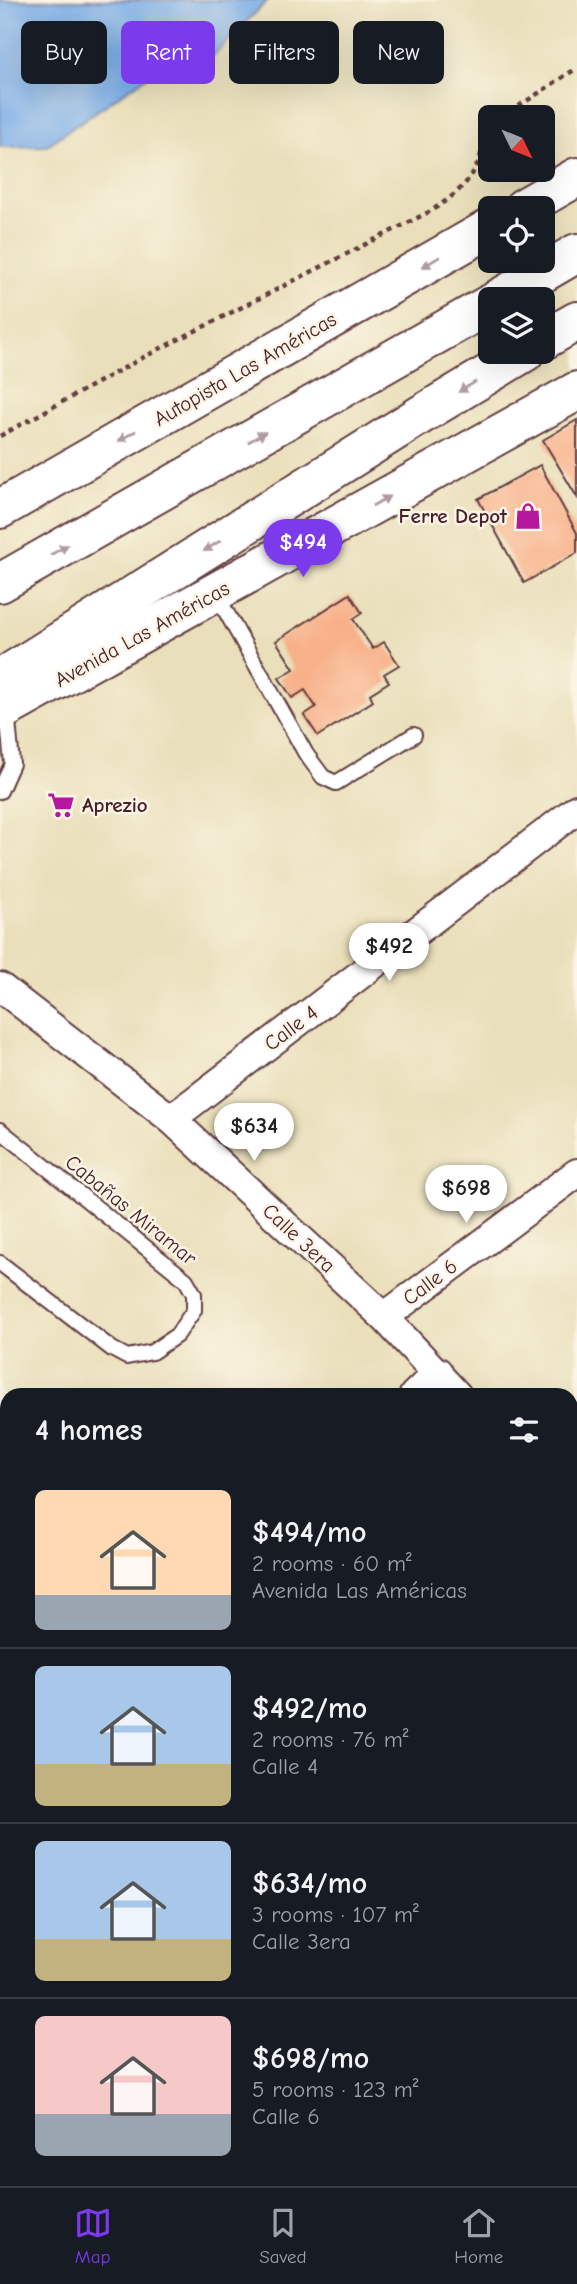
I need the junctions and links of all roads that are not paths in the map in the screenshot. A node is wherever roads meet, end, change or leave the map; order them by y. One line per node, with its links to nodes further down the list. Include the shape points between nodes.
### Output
1 (577, 177): 2 (main road)
2 (544, 196)
3 (478, 235): 11 (main road, Autopista Las Américas, one-way to 11)
4 (577, 253): 5 (main road)
5 (519, 287)
6 (478, 311): 12 (main road, one-way to 6)
7 (577, 321): 8 (main road)
8 (555, 334)
9 (505, 364): 14 (main road, one-way to 14, via 422,414)
10 (577, 391): 13 (main road, Avenida Las Américas, one-way to 10)
11 (0, 509)
12 (0, 583)
13 (216, 593): 14 (main road, Avenida Las Américas); 15 (lane, via 323,777 336,783)
14 (2, 700): 16 (lane, via 12,764)
15 (414, 735)
16 (0, 791)
17 (577, 808): 19 (street, Calle 4)
18 (0, 987): 19 (street, Calle 3era)
19 (171, 1119): 23 (street, Calle 3era)
20 (0, 1130): 22 (lane, Cabañas Miramar, via 186,1280 194,1294 194,1310 177,1335 152,1352 127,1357)
21 (577, 1172): 23 (street, Calle 6)
22 (0, 1264)
23 (384, 1317): 24 (street, Calle 3era)
24 (438, 1372): 25 (street); 26 (street, Calle 3era)
25 (421, 1388)
26 (451, 1388)

